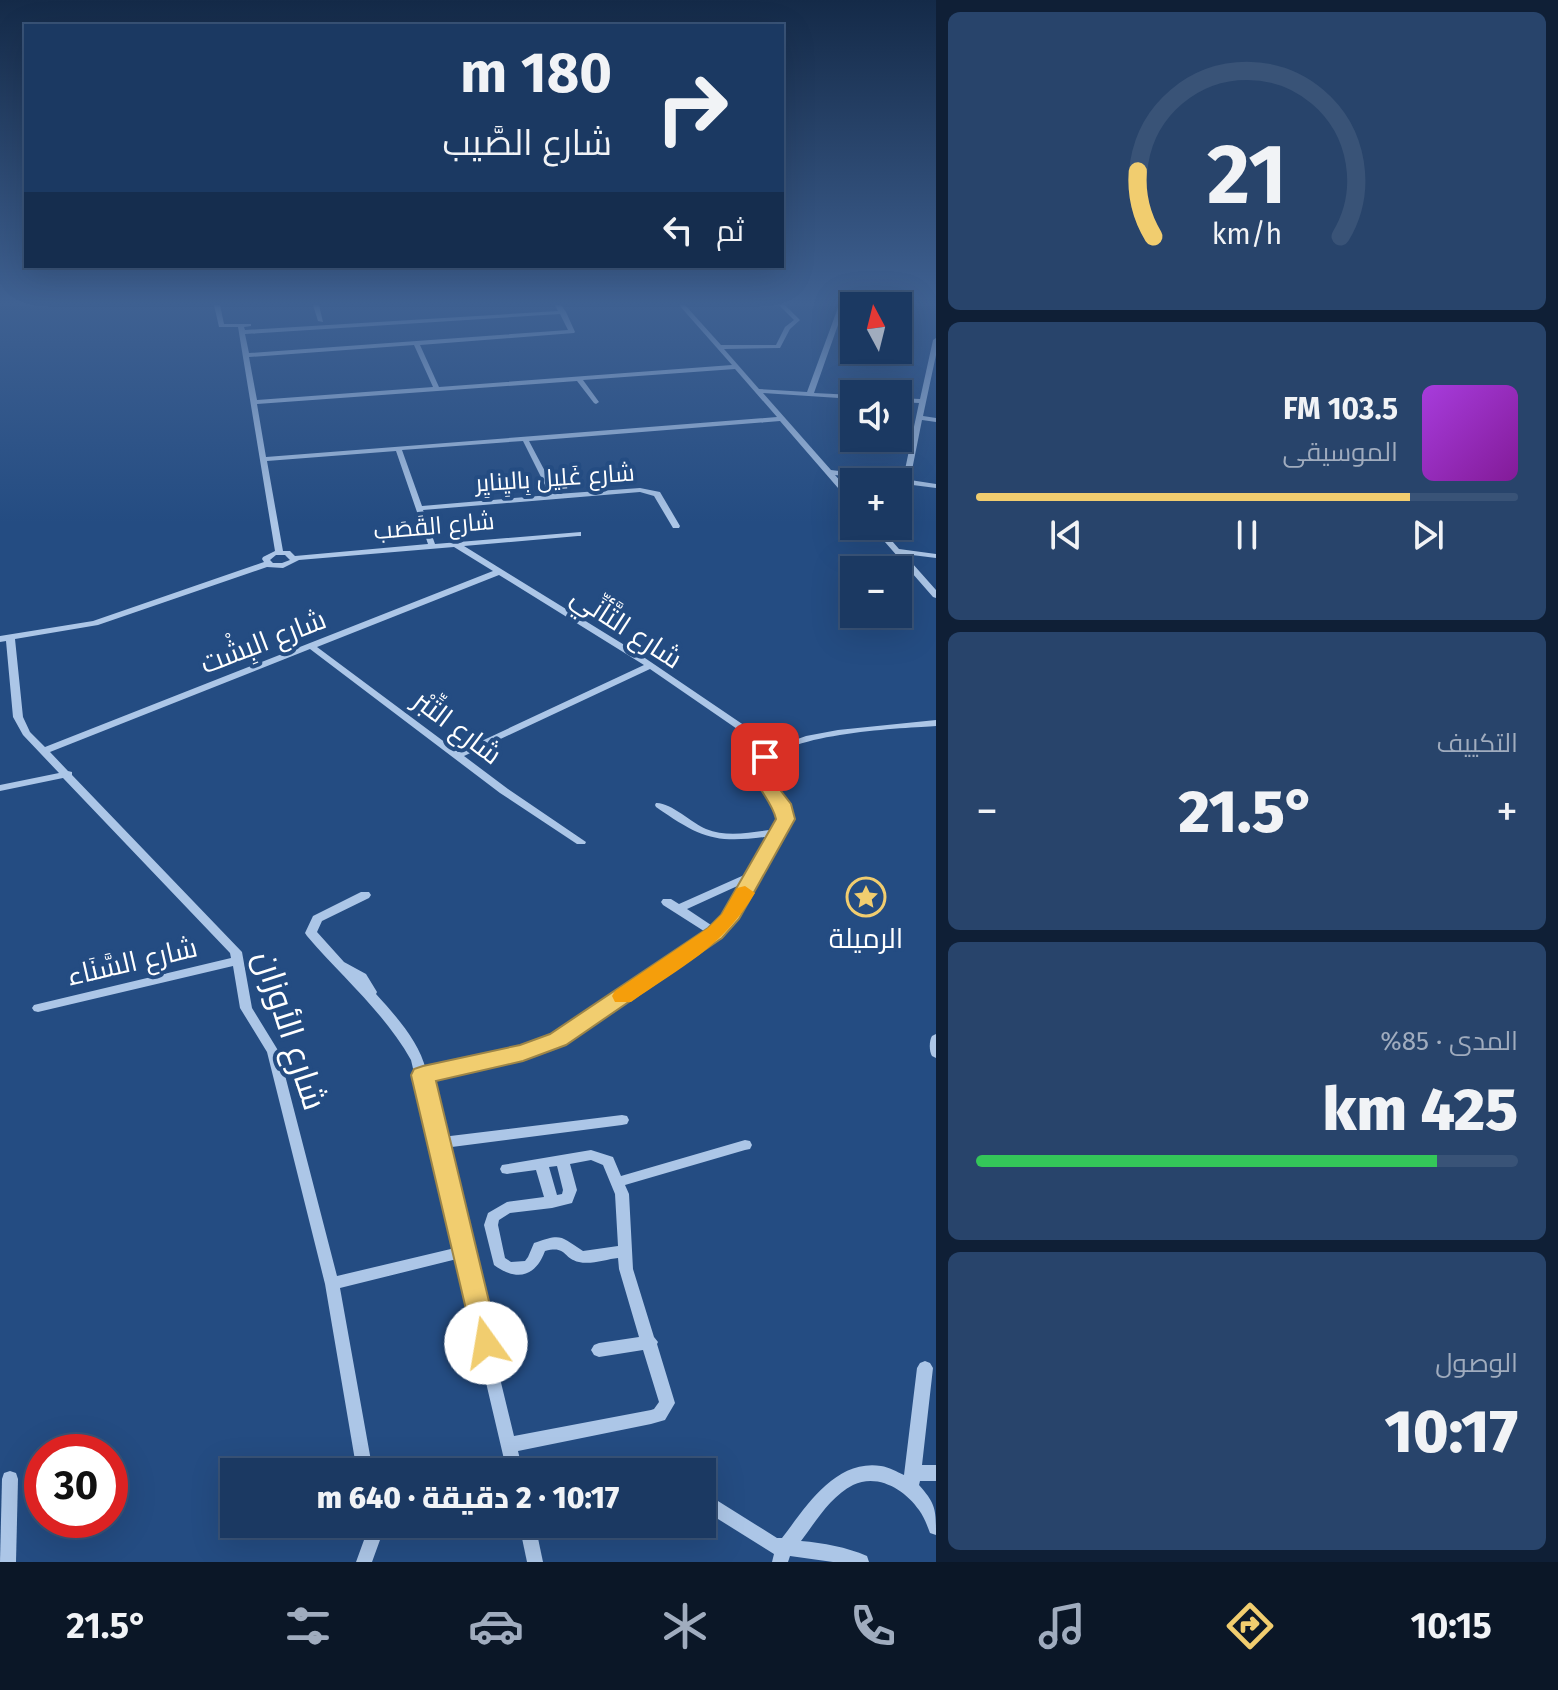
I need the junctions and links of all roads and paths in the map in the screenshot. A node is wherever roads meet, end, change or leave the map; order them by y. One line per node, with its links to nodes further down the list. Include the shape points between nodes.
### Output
1 (250, 378): 16 (street)
2 (432, 378): 10 (street)
3 (594, 378): 7 (street)
4 (747, 378): 11 (street)
5 (816, 378): 12 (street)
6 (929, 378): 8 (street)
7 (579, 379): 10 (street); 17 (street)
8 (927, 386): 9 (street); 15 (street)
9 (936, 387)
10 (437, 389): 16 (street)
11 (758, 391): 12 (street); 19 (street)
12 (810, 394): 13 (street)
13 (840, 396)
14 (912, 401): 15 (street)
15 (923, 401): 18 (street)
16 (255, 402): 23 (street)
17 (596, 402)
18 (920, 418): 20 (street); 24 (street)
19 (782, 419): 21 (street); 25 (street)
20 (936, 420)
21 (525, 439): 22 (street); 30 (street)
22 (398, 448): 23 (street); 31 (street)
23 (264, 459): 38 (street)
24 (909, 468)
25 (829, 472): 26 (street); 28 (street)
26 (840, 473)
27 (912, 483): 29 (street)
28 (840, 485)
29 (936, 486)
30 (555, 497): 31 (street, شارع غَلِيل بِاليِنايِر); 32 (street, شارع غَلِيل بِاليِنايِر, via 648,490 659,496)
31 (419, 508): 36 (street)
32 (676, 526)
33 (578, 534): 35 (street, شارع القَصَب)
34 (888, 540): 37 (street)
35 (455, 544): 36 (street, شارع القَصَب); 42 (street, شارع التَّأنِّي)
36 (432, 546): 40 (street, شارع القَصَب)
37 (898, 551): 39 (street); 43 (street)
38 (279, 553): 40 (street); 41 (street, via 267,557)
39 (936, 556)
40 (295, 558): 41 (street, شارع القَصَب, via 287,565)
41 (267, 564): 44 (street, via 109,620)
42 (499, 572): 45 (street, شارع البِشْت); 46 (street, شارع التَّأنِّي)
43 (936, 595)
44 (5, 638): 49 (street, شارع الأوزان, via 18,719)
45 (311, 646): 49 (street, شارع البِشْت); 50 (street, شارع التِّبْر)
46 (650, 666): 48 (street, شارع التَّأنِّي); 50 (street)
47 (936, 723): 48 (street, via 816,737)
48 (774, 750): 54 (street, via 760,770 785,811)
49 (44, 751): 51 (street, شارع الأوزان)
50 (457, 756): 55 (street, شارع التِّبْر)
51 (68, 774): 52 (street); 61 (street, شارع الأوزان, via 227,940)
52 (0, 788)
53 (660, 805): 54 (street, via 717,838)
54 (780, 832): 56 (street)
55 (581, 842)
56 (755, 874): 59 (street); 60 (street)
57 (365, 895): 65 (street, via 317,919 311,928 402,1031)
58 (667, 902): 59 (street)
59 (678, 909): 60 (street)
60 (715, 933): 65 (street, via 558,1040)
61 (238, 961): 62 (street, شارع السَّنَاء); 76 (street, شارع الأوزان, via 246,1008 273,1052)
62 (38, 1008)
63 (936, 1039): 64 (street)
64 (936, 1053)
65 (423, 1075): 67 (street)
66 (622, 1120): 67 (street)
67 (439, 1143): 74 (street)
68 (745, 1145): 72 (street)
69 (562, 1159): 70 (street); 72 (street, via 600,1156); 73 (street, via 570,1193 567,1199)
70 (541, 1163): 71 (street); 73 (street)
71 (507, 1169)
72 (618, 1182): 75 (street)
73 (552, 1202): 75 (street, via 495,1214 491,1225 502,1264 530,1266 539,1247 560,1242 582,1257)
74 (465, 1251): 76 (street); 80 (street)
75 (623, 1251): 77 (street)
76 (332, 1284): 81 (street, شارع الأوزان)
77 (650, 1342): 78 (street); 80 (street, via 667,1403 659,1415)
78 (599, 1350)
79 (925, 1368): 85 (street)
80 (508, 1445): 82 (street)
81 (363, 1458)
82 (511, 1458)
83 (936, 1473): 85 (street)
84 (10, 1479): 91 (street)
85 (912, 1481): 87 (street); 90 (street, via 868,1472 841,1480)
86 (716, 1509): 90 (street)
87 (936, 1527)
88 (372, 1538): 92 (street)
89 (530, 1538): 93 (street)
90 (782, 1556): 94 (street, via 828,1552)
91 (8, 1562)
92 (364, 1562)
93 (535, 1562)
94 (861, 1562)

